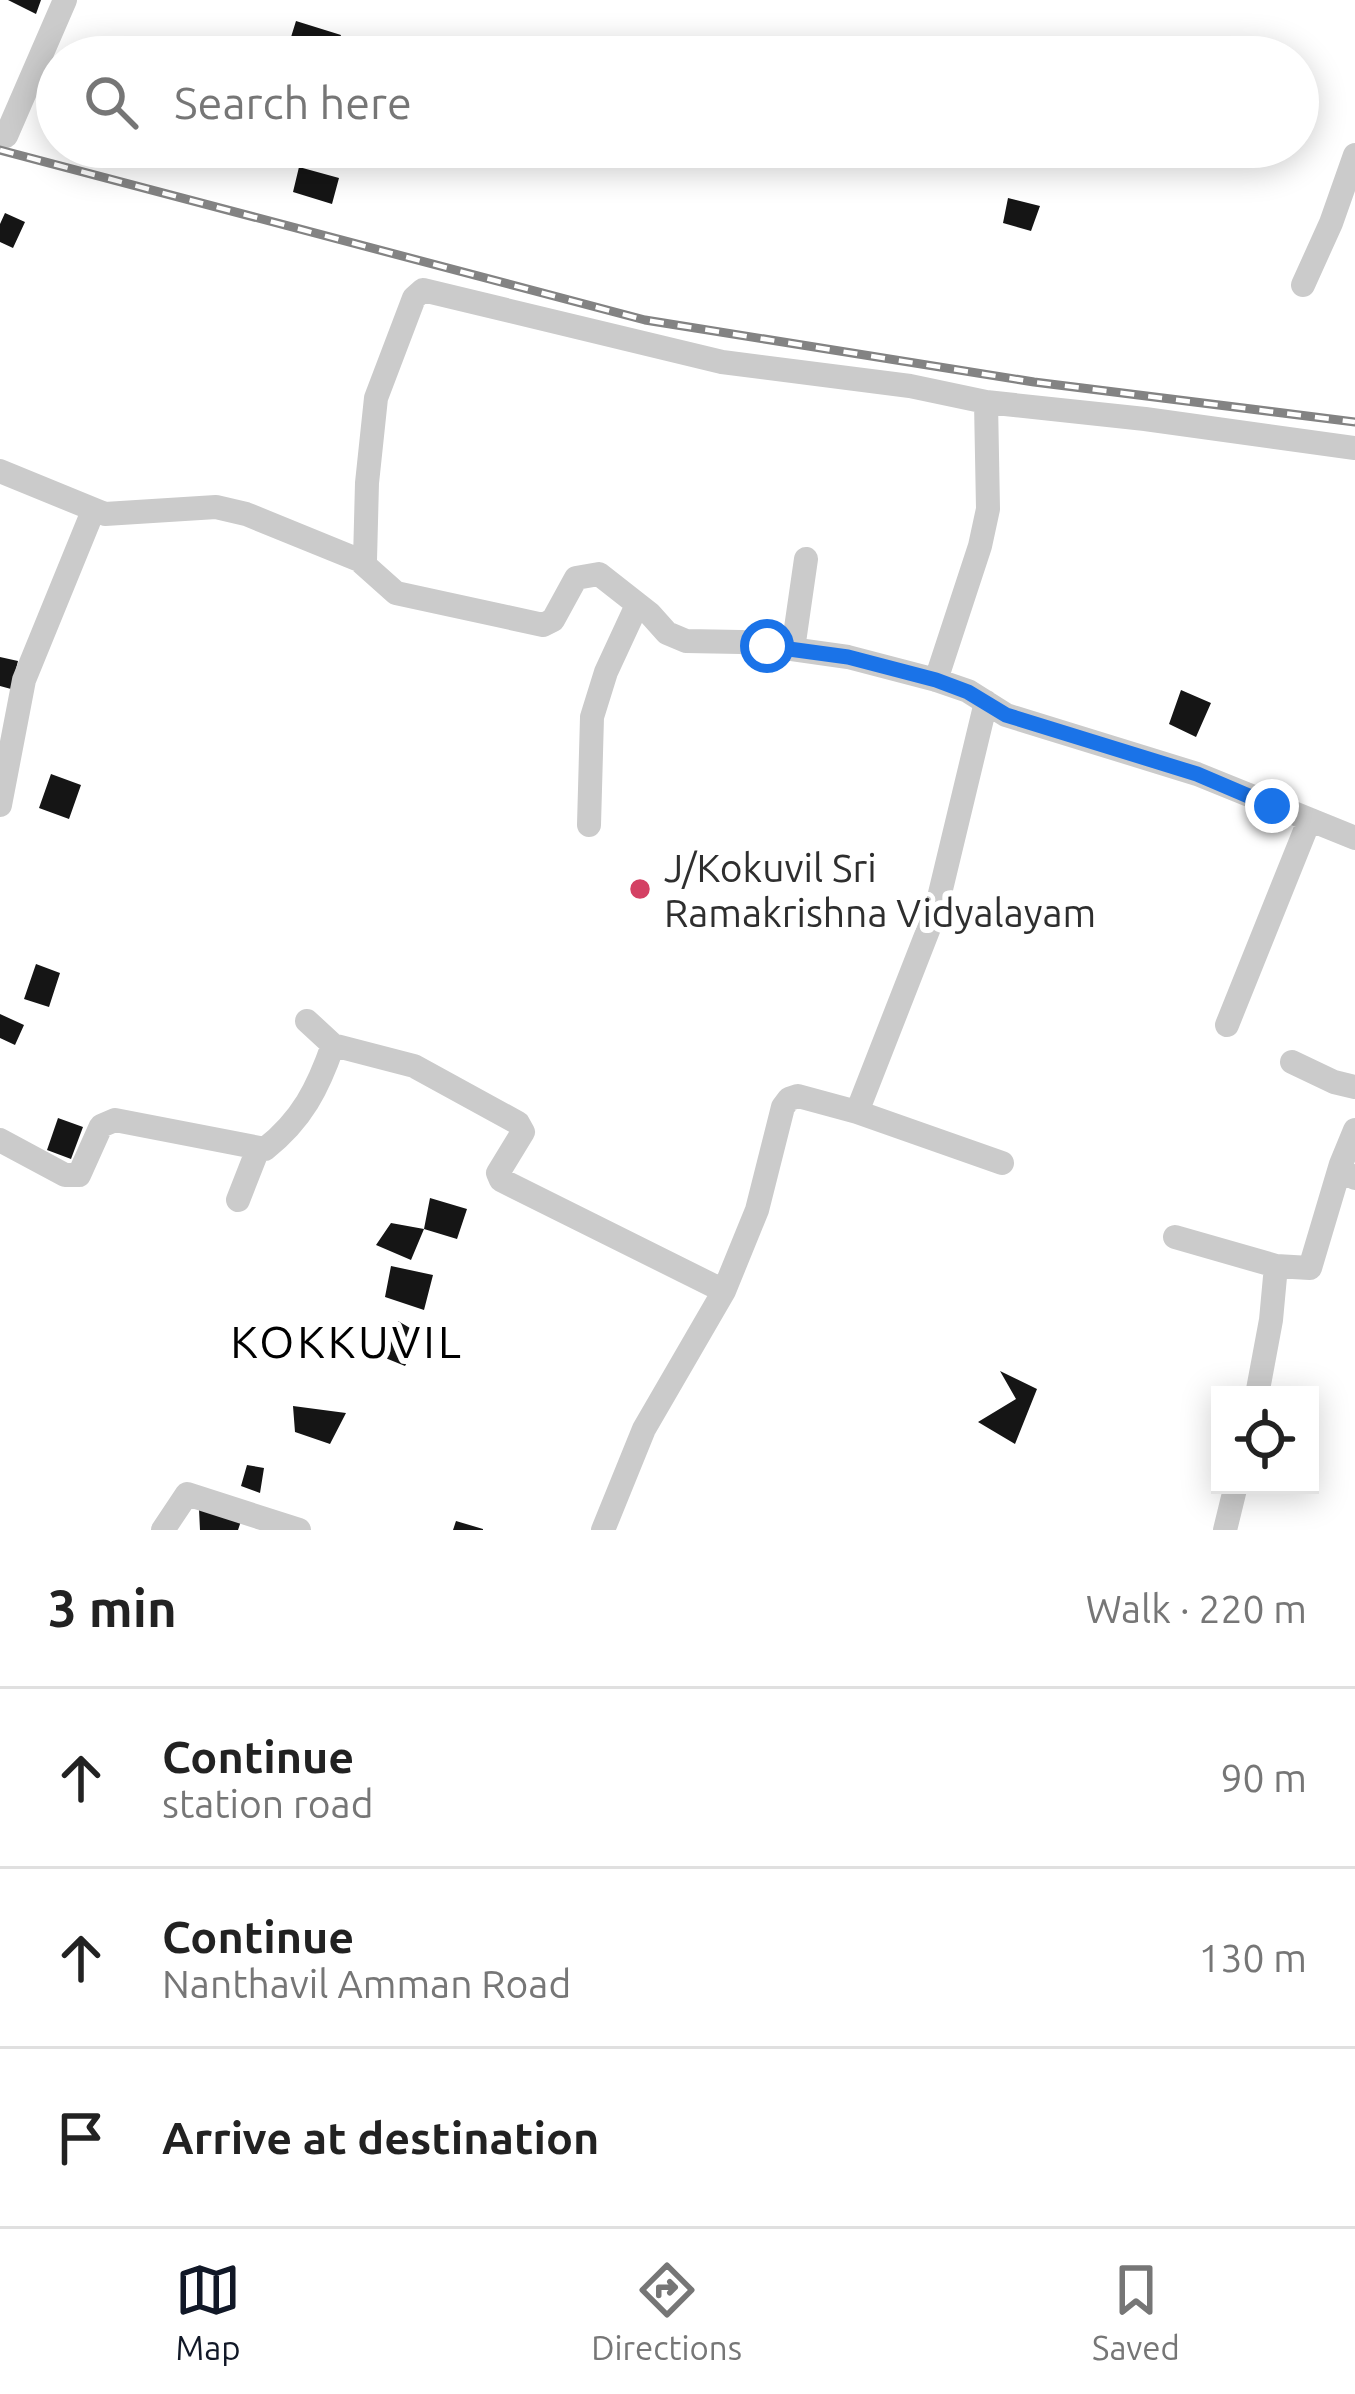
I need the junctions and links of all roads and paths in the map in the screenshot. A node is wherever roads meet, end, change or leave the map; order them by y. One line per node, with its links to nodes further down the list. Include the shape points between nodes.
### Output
1 (65, 0): 2 (street)
2 (49, 36)
3 (36, 67): 4 (street, via 6,136)
4 (0, 134)
5 (1355, 155): 6 (street)
6 (1303, 285)
7 (986, 402): 8 (street); 12 (street, via 722,362 423,290 376,398 368,543); 15 (street, via 988,509)
8 (1355, 448)
9 (0, 471): 10 (street)
10 (93, 511): 12 (street, via 216,506); 17 (street, via 24,680)
11 (806, 559): 14 (street)
12 (359, 560): 13 (street, via 396,593 543,626 576,578 599,574)
13 (637, 605): 14 (street, via 686,641); 19 (street, via 592,716)
14 (793, 649): 15 (street)
15 (936, 680): 16 (street)
16 (986, 702): 18 (street); 26 (street, via 935,910)
17 (0, 805)
18 (1309, 821): 20 (street); 22 (street)
19 (589, 825)
20 (1355, 838)
21 (307, 1022): 23 (street)
22 (1227, 1025)
23 (333, 1045): 29 (street, via 317,1090 289,1130); 35 (street, via 414,1066 518,1123 523,1132 501,1180)
24 (1292, 1062): 25 (street)
25 (1355, 1087)
26 (857, 1112): 30 (street); 35 (street, via 798,1096 783,1107 757,1210)
27 (1355, 1130): 31 (street)
28 (0, 1140): 29 (street, via 65,1175 80,1174 101,1126 115,1120)
29 (258, 1148): 32 (street)
30 (1002, 1162)
31 (1348, 1171): 34 (street, via 1310,1268)
32 (238, 1201)
33 (1175, 1237): 34 (street)
34 (1276, 1266): 36 (street)
35 (724, 1291): 40 (street, via 644,1429)
36 (1259, 1386)
37 (1234, 1494): 41 (street)
38 (163, 1530): 39 (street, via 187,1495)
39 (299, 1530)
40 (603, 1530)
41 (1226, 1530)

